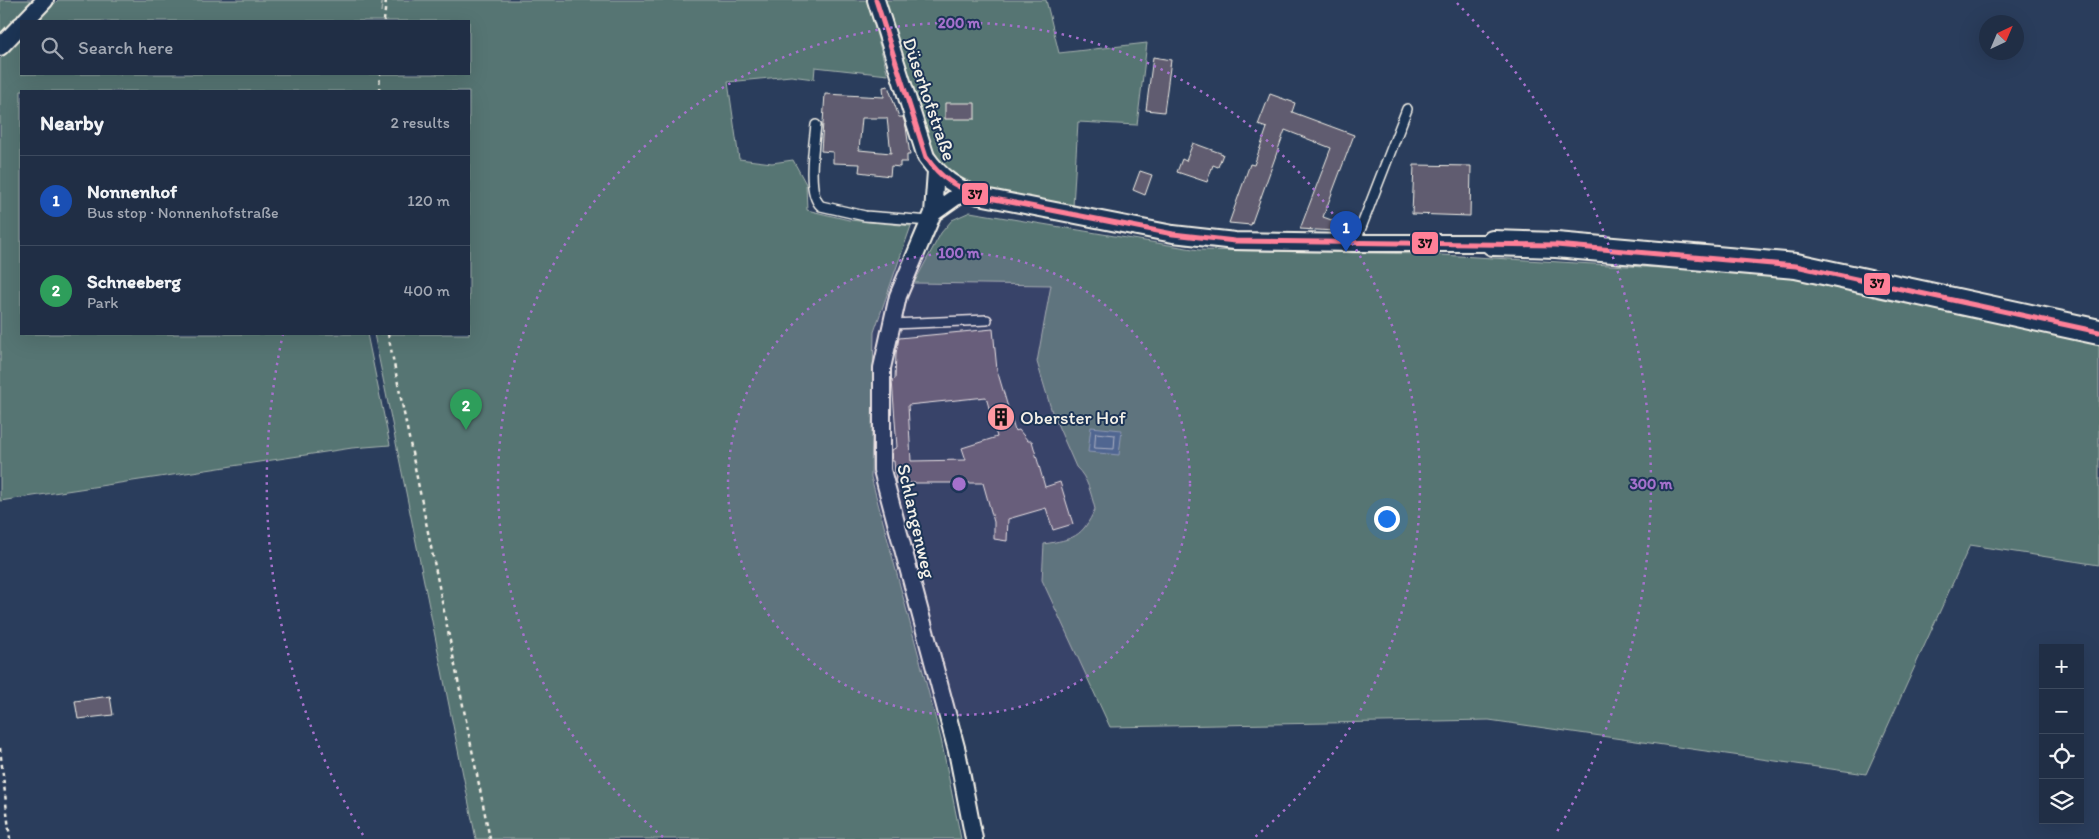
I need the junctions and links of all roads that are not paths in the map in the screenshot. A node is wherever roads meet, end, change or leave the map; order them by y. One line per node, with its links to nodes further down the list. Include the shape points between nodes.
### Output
1 (45, 0): 3 (street)
2 (876, 0): 8 (street, Düserhofstraße, via 926,157)
3 (26, 20)
4 (20, 26): 5 (street)
5 (0, 47)
6 (1407, 109): 11 (lane)
7 (816, 125): 10 (lane, via 813,185 816,202 821,206 865,216)
8 (936, 171): 9 (street); 10 (street, Düserhofstraße)
9 (964, 191): 10 (street); 11 (street, via 1173,234 1235,241)
10 (931, 217): 14 (street, Schlangenweg, via 898,296)
11 (1354, 243): 12 (street)
12 (1493, 243): 15 (street, via 1556,245 1796,266)
13 (988, 320): 14 (lane)
14 (892, 324): 16 (street, Schlangenweg, via 882,368 882,470 957,751)
15 (2099, 332)
16 (974, 839)

